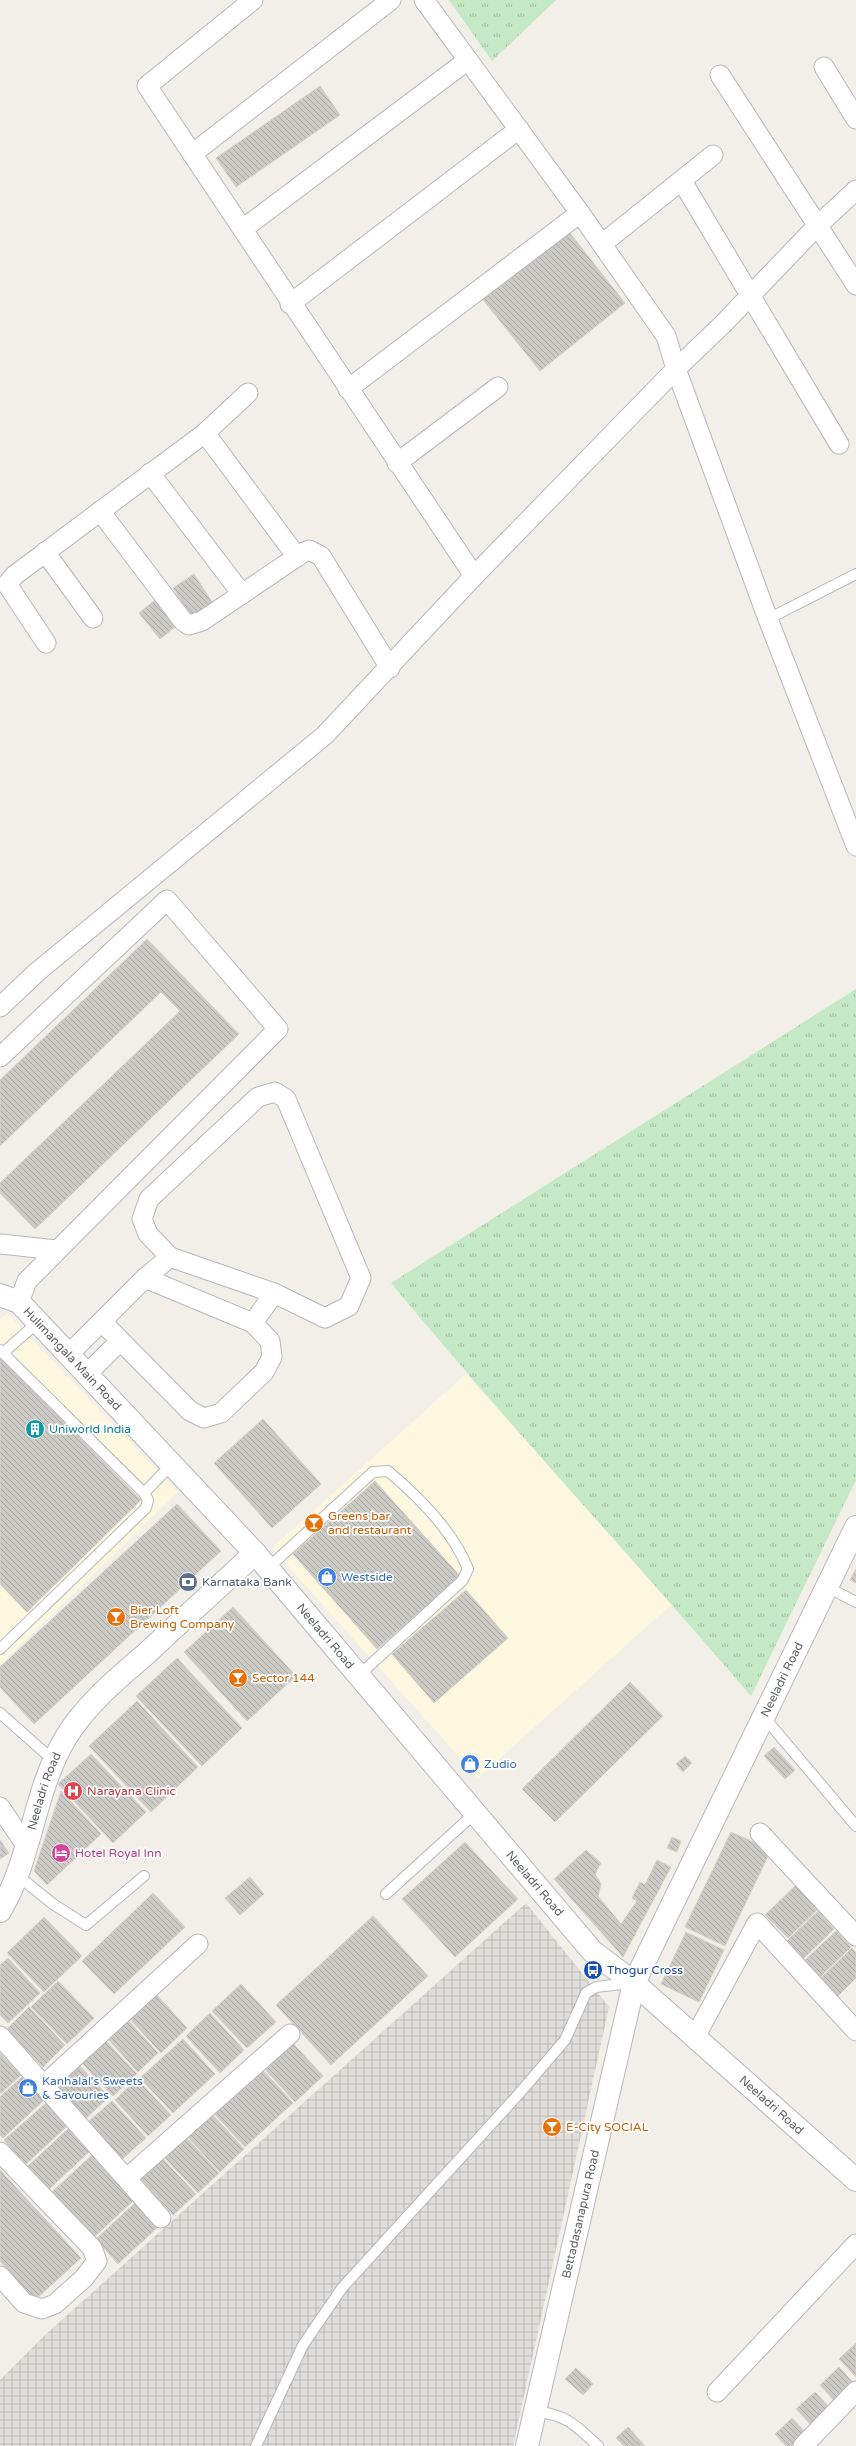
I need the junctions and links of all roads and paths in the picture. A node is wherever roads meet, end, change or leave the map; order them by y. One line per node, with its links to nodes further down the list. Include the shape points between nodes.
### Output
1 (253, 0): 9 (street, via 147,86)
2 (391, 0): 9 (street)
3 (424, 0): 4 (street)
4 (468, 60): 8 (street); 15 (street)
5 (824, 67): 7 (street)
6 (720, 76): 14 (street)
7 (856, 119)
8 (519, 129): 13 (street); 19 (street)
9 (192, 154): 15 (street)
10 (713, 155): 11 (street)
11 (682, 181): 16 (street); 18 (street)
12 (856, 190): 14 (street)
13 (580, 213): 16 (street); 22 (street)
14 (818, 225): 17 (street); 18 (street)
15 (243, 229): 19 (street)
16 (602, 244): 20 (street, via 666,336)
17 (856, 285)
18 (751, 294): 20 (street, via 724,324); 25 (street)
19 (290, 304): 22 (street)
20 (676, 369): 32 (street); 36 (street)
21 (498, 387): 26 (street)
22 (348, 389): 26 (street)
23 (248, 393): 24 (street)
24 (205, 433): 27 (street); 30 (street)
25 (839, 444)
26 (397, 462): 32 (street)
27 (150, 473): 28 (street); 34 (street)
28 (100, 511): 29 (street); 34 (street, via 183,621 189,625 202,621)
29 (45, 552): 33 (street); 35 (street)
30 (297, 556): 34 (street); 38 (street, via 309,550 322,556)
31 (856, 574): 36 (lane)
32 (474, 576): 38 (street)
33 (3, 587): 37 (street)
34 (242, 594)
35 (93, 618)
36 (768, 620): 39 (street)
37 (46, 643)
38 (390, 668): 40 (street, via 325,735 38,972)
39 (856, 846)
40 (0, 1007)
41 (0, 1057): 43 (street, via 167,900 278,1029)
42 (0, 1244): 43 (street)
43 (57, 1250): 47 (street)
44 (170, 1257): 45 (street); 46 (street); 46 (street, via 148,1234 142,1219 149,1199 258,1097 275,1092 286,1099 360,1278 349,1306 326,1318)
45 (145, 1278): 49 (street); 50 (street)
46 (274, 1293): 50 (street)
47 (10, 1298): 48 (main road, Hulimangala Main Road)
48 (38, 1322): 52 (lane); 53 (main road, Hulimangala Main Road)
49 (102, 1322): 51 (street); 53 (street)
50 (253, 1323): 51 (street, via 270,1341 272,1357 264,1372 221,1413 204,1418 190,1411)
51 (120, 1341): 54 (street)
52 (2, 1352): 56 (lane)
53 (69, 1354): 54 (main road, Hulimangala Main Road)
54 (87, 1374): 55 (main road, Hulimangala Main Road)
55 (172, 1464): 56 (lane); 58 (main road, Hulimangala Main Road)
56 (144, 1493): 61 (lane, via 148,1500 146,1508)
57 (856, 1527): 59 (main road, Neeladri Road)
58 (262, 1561): 62 (main road, Neeladri Road); 62 (lane, via 373,1472 388,1471 407,1487 452,1539 468,1569 462,1581); 65 (main road, Neeladri Road, via 98,1696 65,1738)
59 (827, 1587): 60 (lane); 64 (main road, Neeladri Road)
60 (856, 1602)
61 (0, 1649)
62 (359, 1675): 67 (main road, Neeladri Road)
63 (0, 1713): 65 (lane)
64 (764, 1717): 68 (lane); 77 (main road, Neeladri Road)
65 (54, 1761): 70 (main road, Neeladri Road, via 42,1786)
66 (0, 1807): 70 (street)
67 (475, 1813): 73 (lane); 77 (main road, Neeladri Road, via 592,1951)
68 (856, 1826)
69 (760, 1833): 75 (street)
70 (27, 1847): 71 (main road, Neeladri Road)
71 (17, 1875): 72 (lane, via 53,1904 86,1925); 74 (main road, Neeladri Road, via 11,1893)
72 (144, 1876)
73 (386, 1894)
74 (0, 1911)
75 (856, 1936)
76 (198, 1944): 82 (street)
77 (634, 1983): 81 (main road, Neeladri Road); 91 (main road, Bettadasanapura Road); 92 (lane, via 596,1987 586,1993 565,2040 342,2288 303,2345)
78 (856, 2031): 81 (street, via 757,1923)
79 (290, 2034): 84 (street)
80 (0, 2036): 82 (street)
81 (695, 2037): 85 (main road, Neeladri Road)
82 (44, 2085): 84 (street)
83 (0, 2152): 88 (street, via 92,2248 97,2261 84,2278 55,2304 42,2309 24,2303)
84 (127, 2178): 86 (street)
85 (856, 2180)
86 (161, 2218)
87 (856, 2244): 90 (street)
88 (0, 2276)
89 (856, 2391): 95 (street)
90 (717, 2392)
91 (535, 2411): 93 (main road, Bettadasanapura Road); 94 (lane, via 561,2416 571,2421)
92 (256, 2446)
93 (527, 2446)
94 (598, 2446)
95 (803, 2446)

